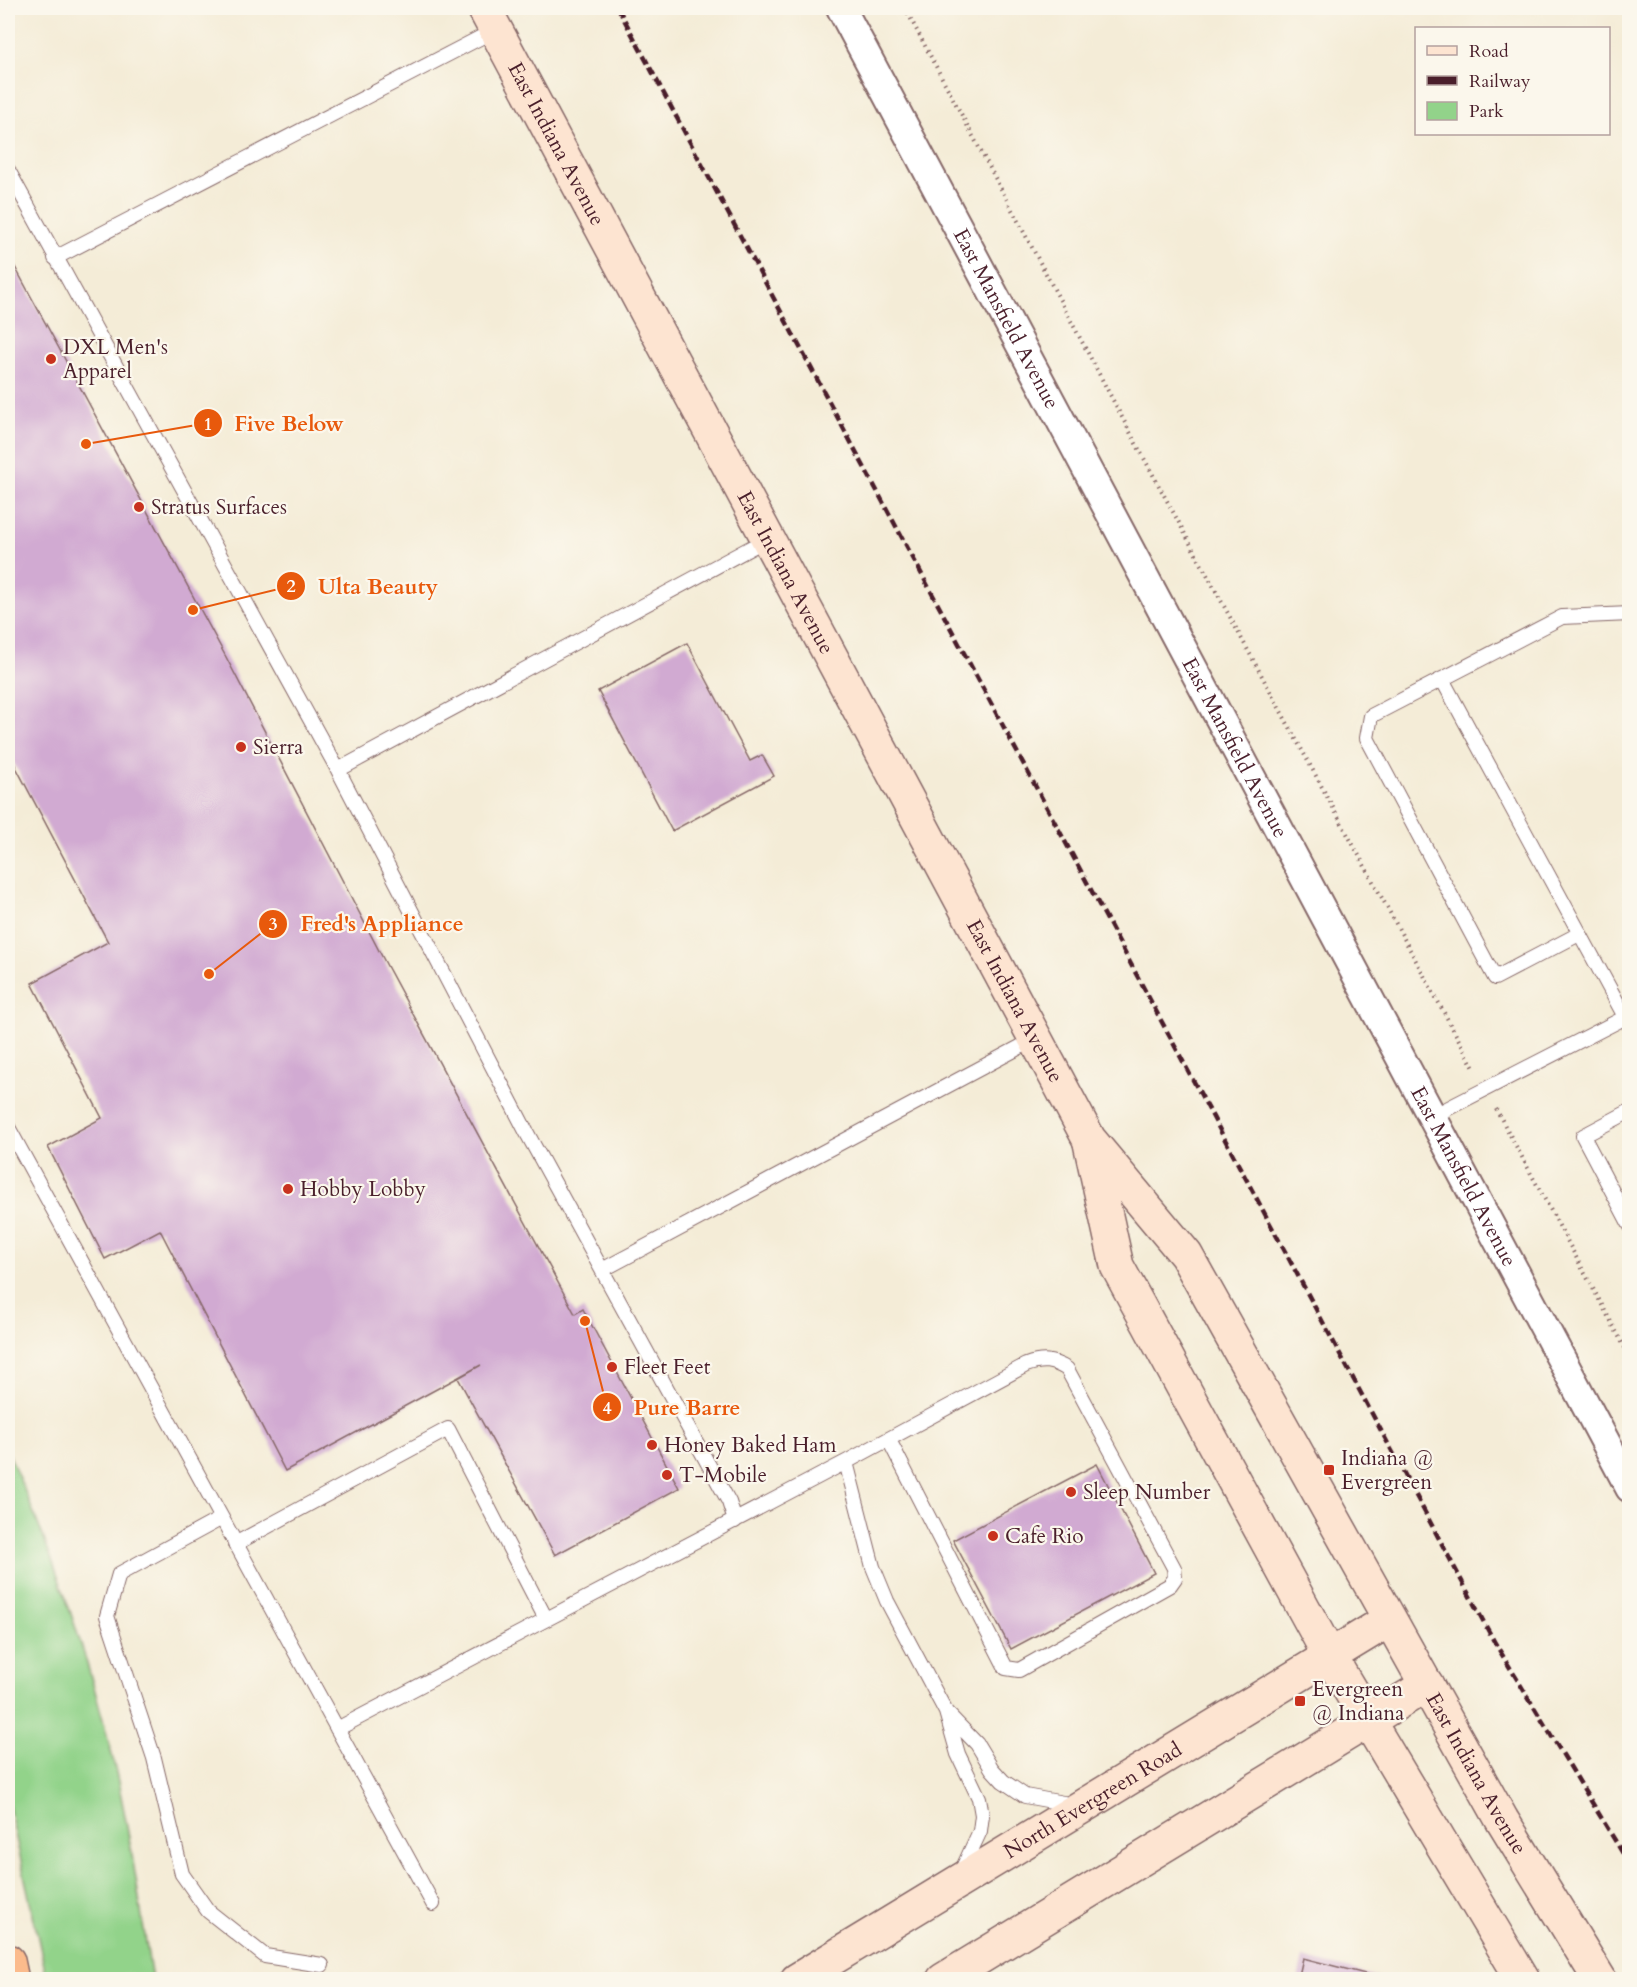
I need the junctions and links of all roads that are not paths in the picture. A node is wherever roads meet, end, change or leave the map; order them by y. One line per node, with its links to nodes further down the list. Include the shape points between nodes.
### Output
1 (841, 8): 13 (street, East Mansfield Avenue)
2 (489, 19): 4 (lane); 5 (main road, East Indiana Avenue)
3 (8, 170): 4 (lane)
4 (55, 258): 8 (lane)
5 (769, 537): 8 (lane); 11 (main road, East Indiana Avenue)
6 (1629, 614): 7 (lane, via 1562,617)
7 (1443, 679): 9 (lane); 9 (lane, via 1371,716 1367,738 1372,749 1495,978)
8 (338, 770): 17 (lane)
9 (1579, 934): 10 (lane)
10 (1628, 1020): 13 (lane)
11 (1035, 1040): 15 (main road, East Indiana Avenue); 17 (lane)
12 (1629, 1111): 16 (lane, via 1583,1136)
13 (1432, 1116): 20 (street, East Mansfield Avenue)
14 (8, 1127): 21 (lane)
15 (1089, 1139): 25 (main road, East Indiana Avenue, via 1186,1256); 26 (main road, East Indiana Avenue, via 1117,1266)
16 (1629, 1225)
17 (602, 1270): 22 (lane, via 729,1502)
18 (889, 1440): 18 (lane, via 1026,1365 1052,1360 1067,1369 1174,1568 1175,1578 1170,1585 1019,1670 1006,1668); 19 (lane)
19 (846, 1462): 22 (lane); 28 (lane, via 873,1567)
20 (1629, 1488)
21 (222, 1518): 23 (lane); 35 (lane, via 119,1574 107,1616 154,1758 182,1875 208,1911 265,1956)
22 (735, 1521): 24 (lane)
23 (236, 1544): 24 (lane, via 448,1429); 30 (lane)
24 (546, 1619): 30 (lane)
25 (1389, 1620): 26 (main road, North Evergreen Road); 27 (main road, East Indiana Avenue)
26 (1329, 1654): 29 (main road, East Indiana Avenue); 31 (main road, North Evergreen Road)
27 (1427, 1685): 29 (main road); 40 (main road, East Indiana Avenue, via 1502,1820)
28 (946, 1712): 31 (lane, via 977,1744 992,1769 1025,1796); 32 (lane, via 958,1754 975,1785 982,1815 974,1849)
29 (1367, 1720): 38 (main road); 39 (main road, East Indiana Avenue)
30 (337, 1729): 33 (lane)
31 (1082, 1806): 32 (main road, North Evergreen Road)
32 (956, 1881): 37 (main road, North Evergreen Road)
33 (433, 1904)
34 (8, 1961): 36 (highway)
35 (322, 1965)
36 (12, 1980)
37 (797, 1980)
38 (943, 1980)
39 (1524, 1980)
40 (1600, 1980)

